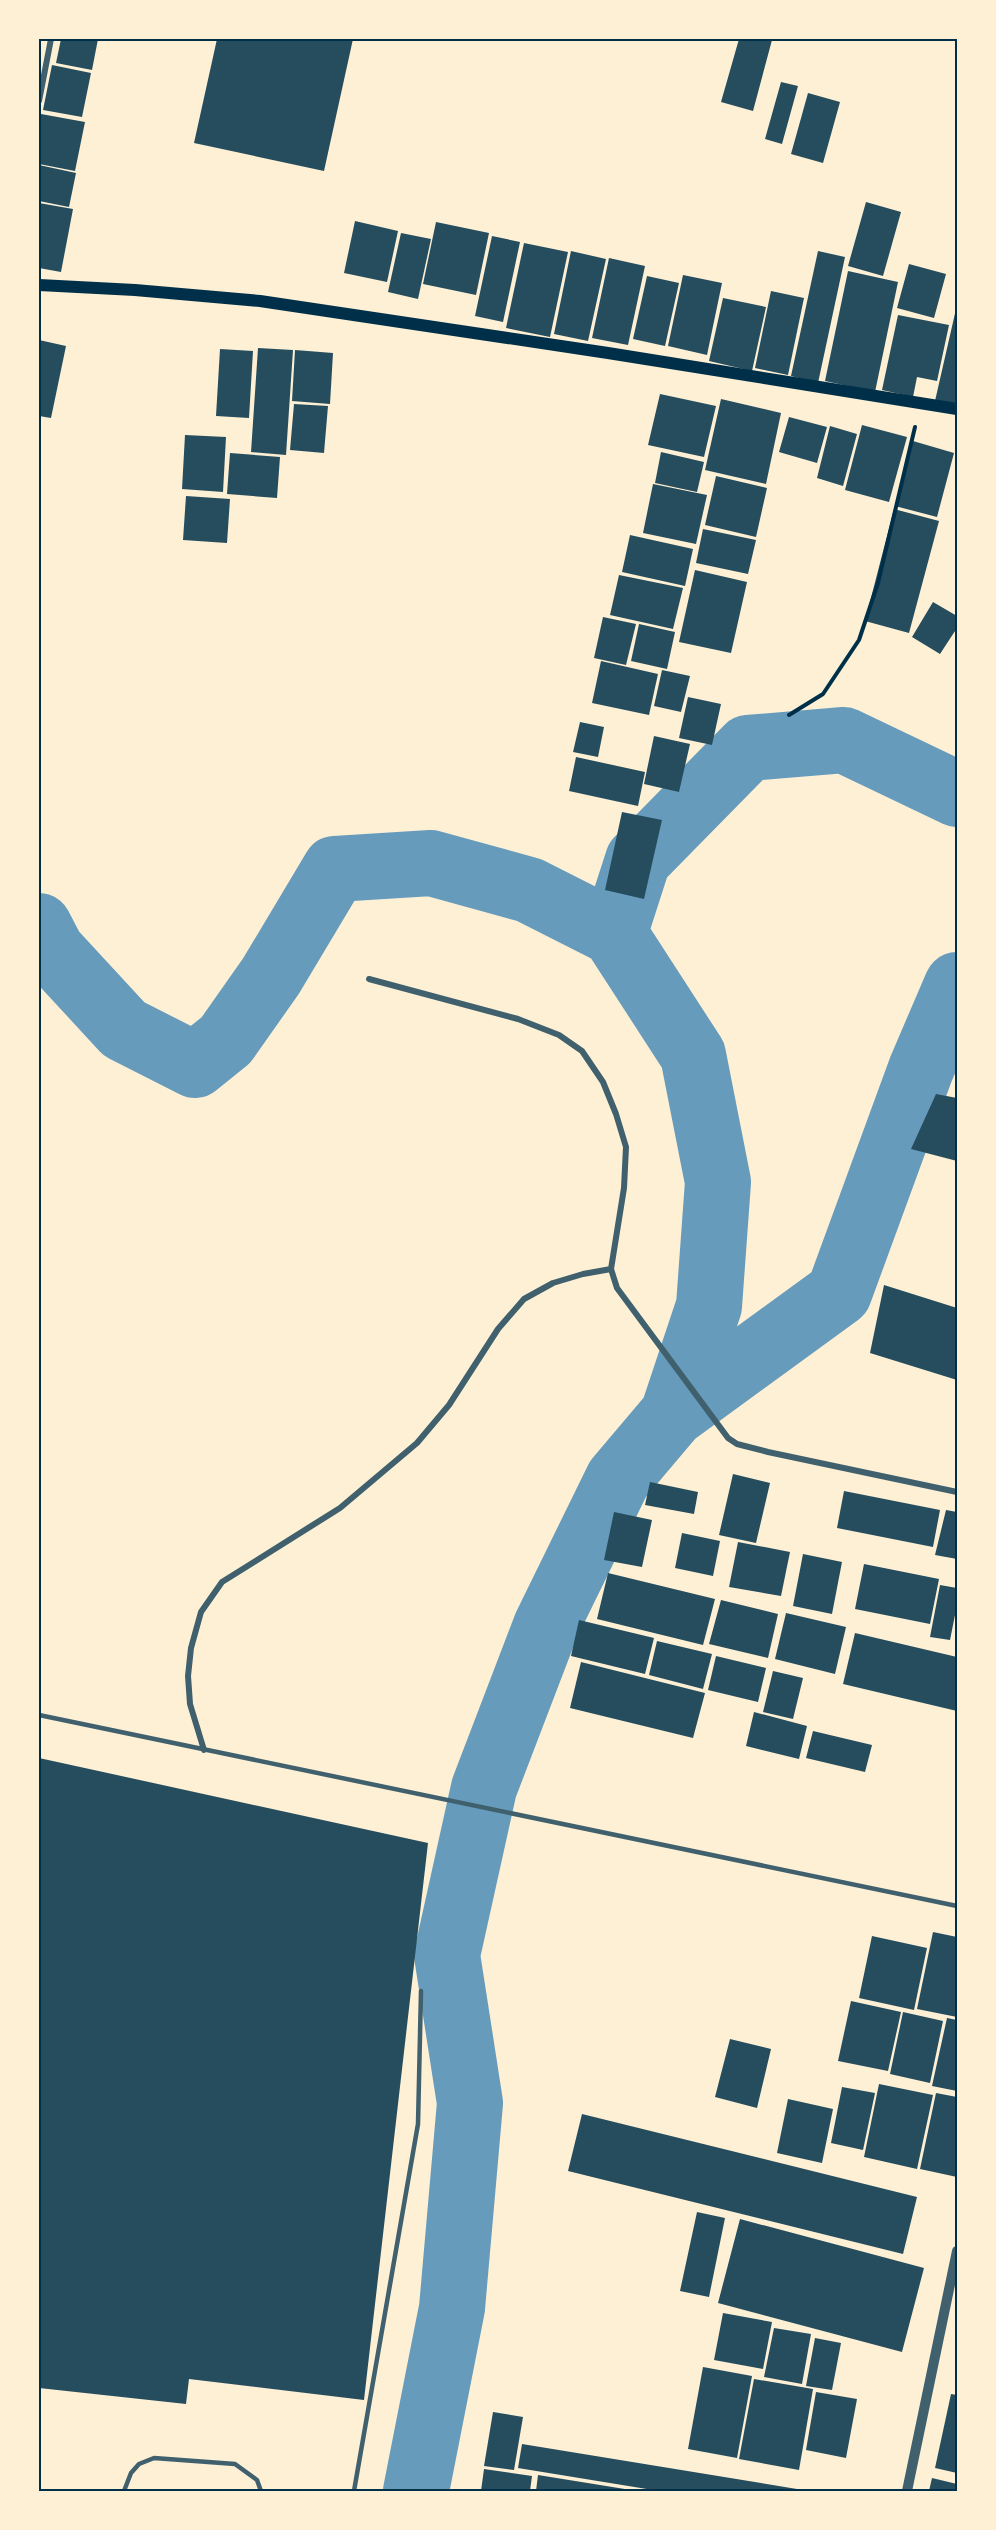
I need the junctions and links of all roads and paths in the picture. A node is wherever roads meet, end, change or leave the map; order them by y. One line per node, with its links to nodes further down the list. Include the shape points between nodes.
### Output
1 (51, 39): 2 (street)
2 (39, 101)
3 (39, 285): 4 (main road, via 260,301)
4 (920, 403): 5 (main road); 6 (path, via 878,583 859,640 823,694)
5 (957, 409)
6 (789, 715)
7 (369, 979): 8 (street, via 518,1019 559,1035 582,1051 603,1083 626,1147 624,1188)
8 (611, 1269): 9 (street, via 617,1288 728,1438 737,1444); 11 (street, via 553,1283 524,1299 498,1329 449,1405 417,1443 340,1508 222,1582 201,1612 188,1676 190,1704)
9 (957, 1492)
10 (39, 1714): 11 (lane)
11 (204, 1750): 12 (lane)
12 (957, 1906)
13 (421, 1991): 17 (lane, via 418,2124)
14 (957, 2251): 18 (street)
15 (124, 2491): 16 (lane, via 139,2464 154,2458 235,2464 257,2480)
16 (261, 2491)
17 (354, 2491)
18 (907, 2491)

